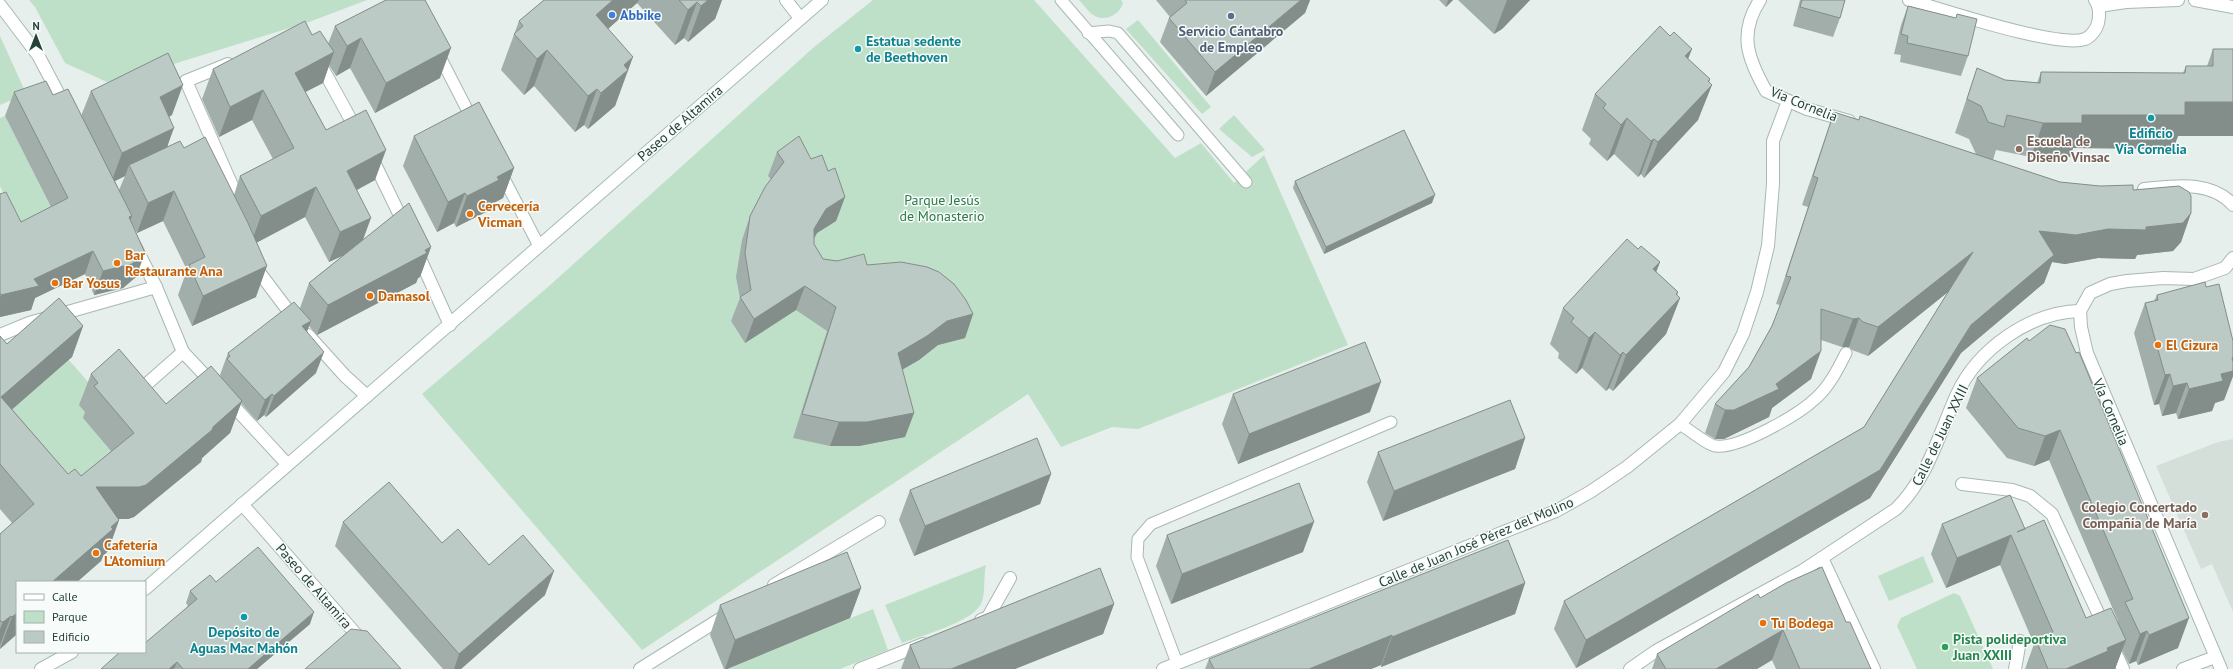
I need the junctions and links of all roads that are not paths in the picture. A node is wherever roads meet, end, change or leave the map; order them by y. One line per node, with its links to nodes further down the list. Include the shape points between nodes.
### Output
1 (786, 0): 11 (street)
2 (822, 0): 11 (street, Paseo de Altamira)
3 (1061, 0): 12 (lane)
4 (1760, 0): 16 (street, Vía Cornelia, via 1747,28 1749,56 1766,91)
5 (1909, 0): 8 (street, via 2012,30 2061,40 2085,39 2097,28 2100,17)
6 (2178, 0): 8 (street)
7 (2195, 0): 10 (street)
8 (2097, 3)
9 (0, 5): 17 (street, via 38,55)
10 (2233, 7)
11 (800, 18): 27 (street, Paseo de Altamira)
12 (1088, 33): 20 (lane); 22 (lane, via 1118,33)
13 (432, 43): 19 (lane)
14 (309, 48): 32 (street, via 387,186)
15 (238, 60): 25 (street, via 186,81 234,190 219,202)
16 (1788, 101): 18 (street, Vía Cornelia); 39 (street, Calle de Juan José Pérez del Molino, via 1773,141 1773,184 1768,246 1743,334 1724,372)
17 (70, 117)
18 (1864, 126)
19 (478, 129)
20 (1178, 135)
21 (495, 163): 27 (lane)
22 (1246, 182)
23 (2130, 190): 24 (street, via 2204,187 2224,194)
24 (2233, 205)
25 (226, 214)
26 (131, 238): 30 (street)
27 (539, 246): 32 (street, Paseo de Altamira)
28 (246, 252): 37 (street, via 288,312 345,376)
29 (2233, 258): 31 (street, via 2225,268 2194,279 2127,280 2110,284 2090,293)
30 (156, 287): 33 (street, via 29,323); 34 (street)
31 (2080, 311): 44 (street, Calle de Juan XXIII, via 2061,311 2034,321 2010,334 1983,356 1958,393 1939,440 1909,496 1896,509); 55 (street, Vía Cornelia, via 2087,353)
32 (450, 325): 37 (street, Paseo de Altamira)
33 (0, 335)
34 (183, 352): 36 (street); 40 (street)
35 (1846, 353): 39 (lane, via 1835,375 1816,399 1769,429 1734,444 1715,447)
36 (149, 382)
37 (367, 396): 40 (street, Paseo de Altamira)
38 (1391, 422): 56 (lane, via 1151,524 1138,538 1137,557)
39 (1680, 424): 56 (street, Calle de Juan José Pérez del Molino, via 1627,467 1556,511)
40 (287, 464): 42 (street, Paseo de Altamira)
41 (1962, 484): 65 (street, via 2012,490 2030,496 2052,514)
42 (242, 504): 46 (street, Paseo de Altamira); 52 (street, Paseo de Altamira)
43 (879, 522): 47 (street)
44 (1822, 558): 62 (street, Calle de Juan XXIII, via 1802,572 1656,651); 63 (street)
45 (1010, 578): 49 (street, via 988,617)
46 (146, 588)
47 (766, 590)
48 (740, 607): 59 (street)
49 (968, 626)
50 (933, 640): 60 (street)
51 (2020, 642): 64 (street)
52 (371, 652)
53 (71, 653): 57 (street)
54 (72, 653): 58 (street)
55 (2215, 657): 66 (street); 67 (street, Vía Cornelia)
56 (1177, 663): 61 (street, Calle de Juan José Pérez del Molino)
57 (42, 669)
58 (60, 669)
59 (640, 669)
60 (860, 669)
61 (1163, 669)
62 (1630, 669)
63 (1874, 669)
64 (2015, 669)
65 (2123, 669)
66 (2183, 669)
67 (2220, 669)

